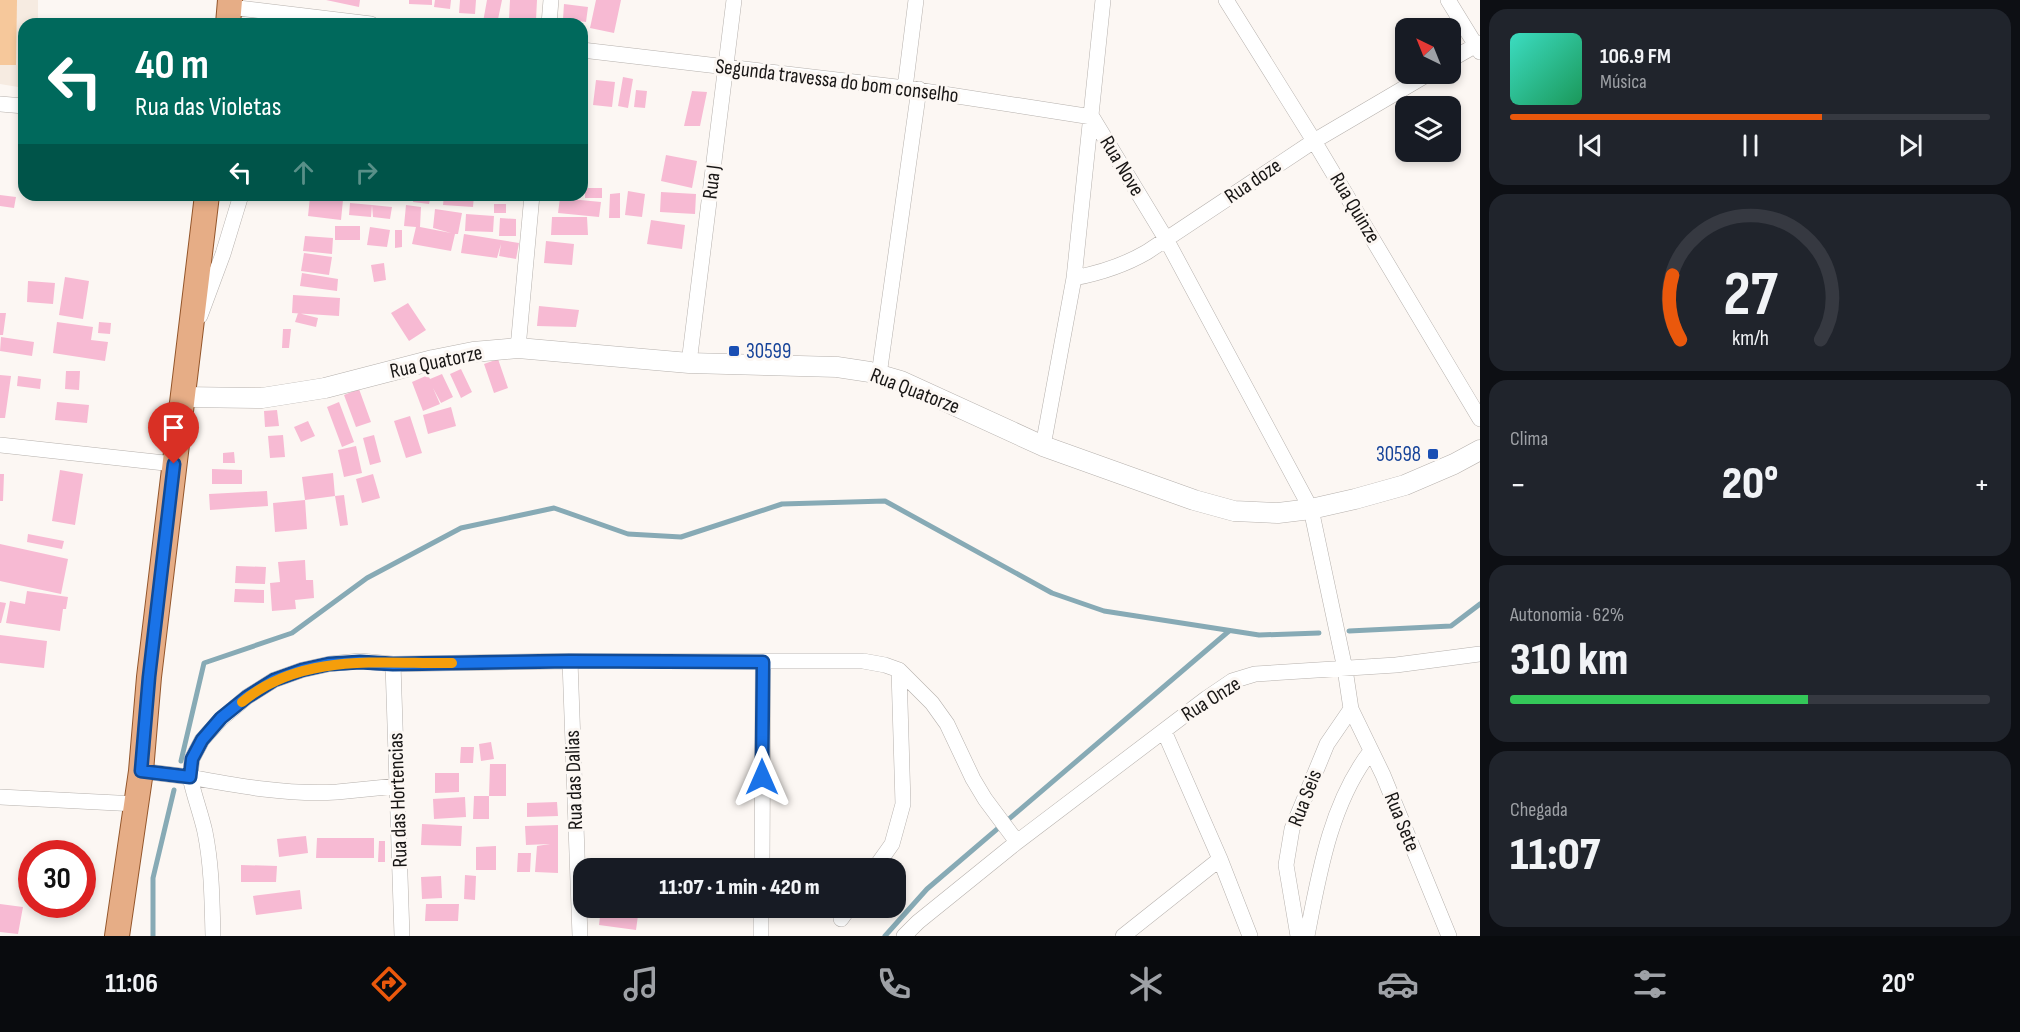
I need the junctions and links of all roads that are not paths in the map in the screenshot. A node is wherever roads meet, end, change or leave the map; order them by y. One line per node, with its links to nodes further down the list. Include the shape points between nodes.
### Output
1 (551, 0): 9 (street)
2 (734, 0): 13 (street, Rua J)
3 (916, 0): 15 (street)
4 (1103, 0): 18 (street)
5 (1226, 0): 19 (street, Rua Quinze)
6 (1448, 0): 10 (street)
7 (230, 14): 8 (street)
8 (287, 18)
9 (550, 18)
10 (1479, 47): 12 (street)
11 (588, 51): 13 (street, Segunda travessa do bom conselho)
12 (1461, 55)
13 (726, 68): 15 (street, Segunda travessa do bom conselho); 27 (street, Rua J)
14 (1411, 84): 19 (street, Rua doze)
15 (912, 88): 18 (street, Segunda travessa do bom conselho); 28 (street)
16 (0, 104): 17 (street)
17 (18, 106)
18 (1092, 117): 23 (street, Rua Nove); 24 (street, Rua Nove)
19 (1314, 141): 23 (street, Rua doze); 30 (street, Rua Quinze)
20 (206, 201): 25 (main road)
21 (239, 201): 25 (street)
22 (531, 201): 26 (street)
23 (1166, 239): 24 (street, Rua doze, via 1126,264); 35 (street, Rua Nove)
24 (1074, 278): 32 (street, Rua Nove)
25 (190, 344): 29 (main road)
26 (518, 348): 27 (street, Rua Quatorze); 29 (street, Rua Quatorze, via 463,354 325,388 262,398)
27 (689, 363): 28 (street, Rua Quatorze, via 837,367)
28 (879, 375): 32 (street, Rua Quatorze, via 937,396)
29 (183, 397): 34 (main road)
30 (1480, 419)
31 (0, 445): 34 (street)
32 (1043, 446): 35 (street, Rua Quatorze, via 1234,511 1278,513)
33 (1480, 450): 35 (street, Rua Quatorze, via 1405,485)
34 (174, 464): 45 (main road)
35 (1311, 509): 41 (street, Rua Nove)
36 (1479, 656): 41 (street, Rua Onze)
37 (570, 661): 38 (street); 39 (street); 58 (street, Rua das Dalias)
38 (763, 662): 40 (street, via 863,661); 51 (street)
39 (393, 664): 46 (street, via 329,664 274,680 247,697 208,733 192,759); 47 (street, Rua das Hortencias)
40 (899, 669): 50 (street, via 947,724 973,778); 52 (street, via 903,804 892,844)
41 (1345, 669): 42 (street); 43 (street, Rua Onze, via 1276,671 1232,681)
42 (1351, 709): 44 (street, Rua Sete); 63 (street, Rua Seis, via 1327,744 1292,829 1286,865)
43 (1164, 731): 50 (street, Rua Onze); 53 (street)
44 (1371, 751): 64 (street, via 1358,767 1342,802 1323,858); 65 (street, Rua Sete)
45 (141, 771): 46 (street); 49 (main road)
46 (190, 777): 47 (street, via 301,791); 56 (street, via 208,853)
47 (397, 786): 57 (street, Rua das Hortencias)
48 (0, 797): 49 (street)
49 (137, 804): 55 (main road)
50 (1017, 842): 60 (street, Rua Onze)
51 (762, 858)
52 (882, 858)
53 (1220, 858): 61 (street); 62 (street)
54 (761, 918): 59 (street)
55 (117, 936)
56 (213, 936)
57 (402, 936)
58 (580, 936)
59 (761, 936)
60 (904, 936)
61 (1123, 936)
62 (1250, 936)
63 (1298, 936)
64 (1307, 936)
65 (1449, 936)

